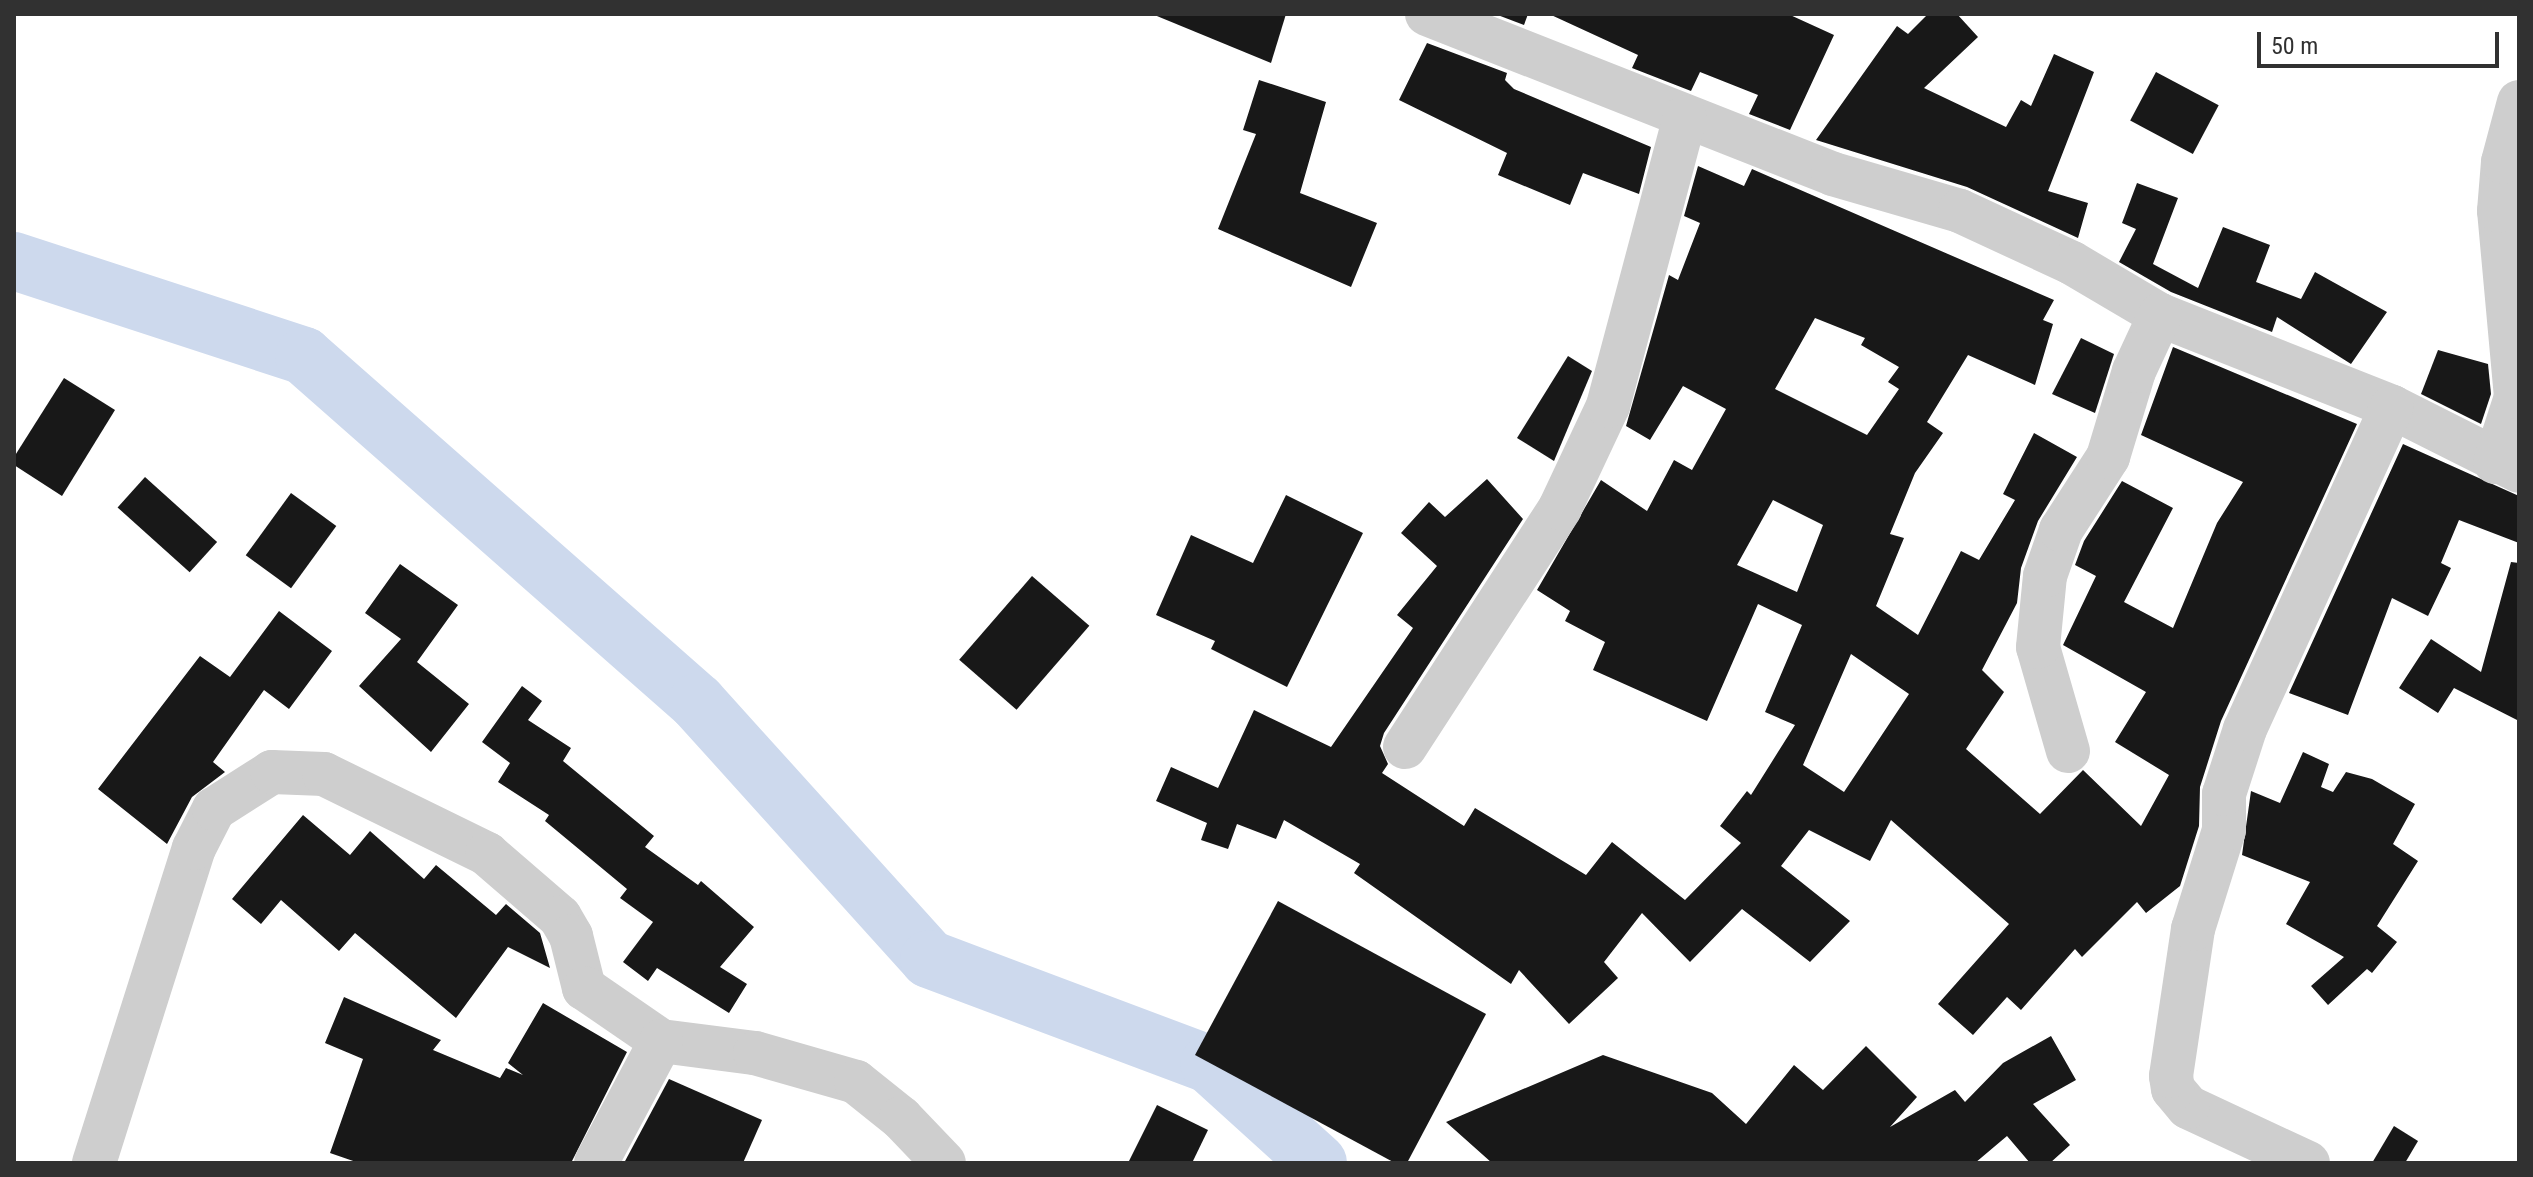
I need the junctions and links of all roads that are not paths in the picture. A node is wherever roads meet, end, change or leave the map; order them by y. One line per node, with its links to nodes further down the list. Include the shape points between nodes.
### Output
1 (1427, 14): 3 (street)
2 (2519, 102): 6 (street, via 2503,162 2499,211 2516,397)
3 (1685, 117): 4 (street, via 1833,174 1960,211 2072,263); 7 (street, via 1636,316 1603,418 1560,508)
4 (2160, 315): 5 (street); 8 (street, via 2134,371 2108,457 2061,530 2045,576 2038,647)
5 (2392, 407): 6 (street); 13 (street, via 2245,729 2224,794 2224,830 2193,929 2171,1076 2173,1089 2188,1107)
6 (2507, 466)
7 (1405, 747)
8 (2068, 751)
9 (661, 1041): 10 (street, via 584,988 571,936 560,917 487,854 324,774 272,772 214,809 194,848); 11 (street); 12 (street, via 755,1053 856,1082)
10 (94, 1163)
11 (596, 1163)
12 (944, 1163)
13 (2308, 1163)

